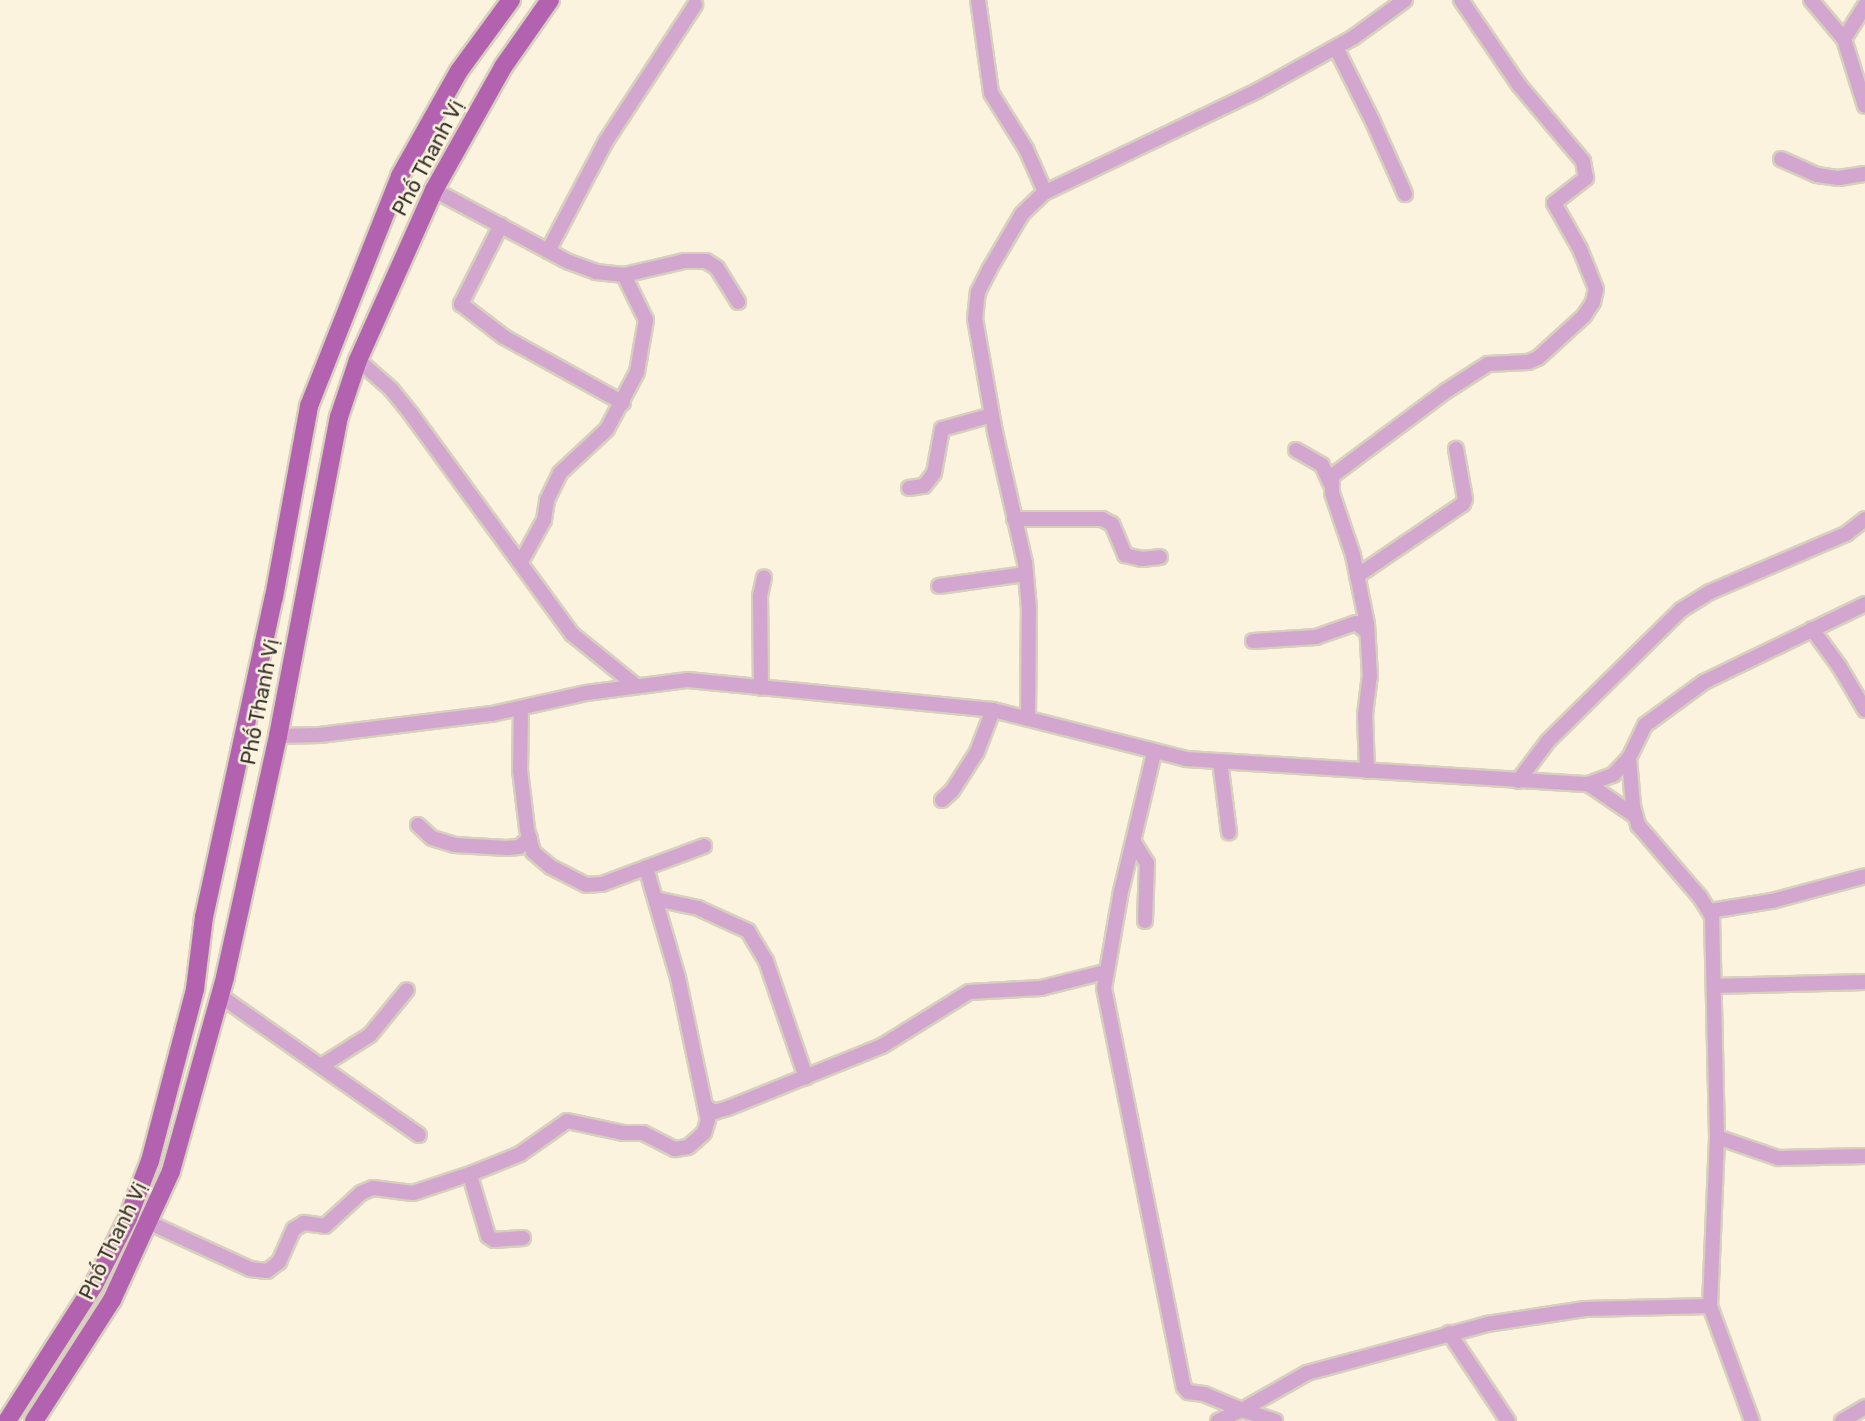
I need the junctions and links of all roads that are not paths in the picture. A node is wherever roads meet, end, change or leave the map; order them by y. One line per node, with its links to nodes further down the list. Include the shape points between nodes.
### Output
1 (512, 0): 83 (main road, Phố Thanh Vị, via 459,71 400,176 309,406 274,597 204,918 195,989 150,1161 128,1218 94,1284)
2 (550, 0): 14 (main road, Phố Thanh Vị, via 503,67)
3 (978, 0): 15 (street, via 991,93 1026,149)
4 (1405, 0): 10 (street)
5 (1461, 0): 26 (street, via 1519,85 1583,161 1586,178 1554,203 1590,271 1596,289 1593,302 1538,358 1488,364 1341,468)
6 (1811, 0): 9 (street)
7 (695, 5): 18 (street, via 606,141)
8 (1865, 6): 9 (street)
9 (1844, 39): 11 (street)
10 (1335, 48): 15 (street, via 1257,91); 16 (street)
11 (1865, 106)
12 (1781, 159): 13 (street, via 1839,178)
13 (1865, 174)
14 (433, 190): 17 (street); 21 (main road, Phố Thanh Vị)
15 (1045, 192): 23 (street, via 1022,214 975,303)
16 (1405, 194)
17 (501, 225): 18 (street); 22 (street, via 461,304 503,337)
18 (548, 251): 19 (street, via 596,272)
19 (624, 275): 20 (street, via 684,261 706,261 717,268); 22 (street, via 646,320 637,372)
20 (738, 302)
21 (358, 360): 31 (street, via 398,397); 46 (main road, Phố Thanh Vị, via 339,417)
22 (623, 403): 31 (street, via 607,429 560,473 547,500 544,520)
23 (992, 415): 27 (street, via 942,429 934,473 924,486); 28 (street)
24 (1456, 449): 33 (street, via 1463,504)
25 (1296, 450): 26 (street, via 1322,465)
26 (1330, 483): 33 (street)
27 (909, 488)
28 (1014, 519): 30 (street, via 1102,519 1112,524 1125,555 1142,559); 32 (street)
29 (1865, 519): 51 (street, via 1846,534 1710,592 1681,610 1548,741)
30 (1160, 556)
31 (521, 562): 40 (street, via 572,635)
32 (1026, 574): 35 (street); 45 (street)
33 (1357, 576): 38 (street)
34 (764, 577): 41 (street)
35 (939, 586)
36 (1865, 604): 37 (street)
37 (1812, 629): 44 (street); 48 (street, via 1704,682 1653,718 1639,734)
38 (1367, 632): 39 (street, via 1356,622 1316,637); 50 (street)
39 (1253, 641)
40 (635, 685): 41 (street, via 688,680); 42 (street)
41 (761, 688): 43 (street)
42 (521, 709): 46 (street, via 320,735); 57 (street, via 520,770)
43 (993, 710): 45 (street); 53 (street, via 977,752)
44 (1865, 710)
45 (1028, 718): 47 (street)
46 (278, 736): 69 (main road, Phố Thanh Vị)
47 (1154, 753): 49 (street); 58 (street)
48 (1629, 758): 52 (street, via 1613,775); 54 (street)
49 (1220, 761): 50 (street); 56 (street)
50 (1367, 771): 51 (street)
51 (1518, 781): 52 (street)
52 (1588, 783): 54 (street)
53 (942, 800)
54 (1635, 816): 63 (street)
55 (418, 825): 57 (street, via 432,838 455,845 519,847)
56 (1229, 832)
57 (530, 838): 60 (street, via 533,852 586,886)
58 (1133, 841): 64 (street, via 1147,863); 65 (street)
59 (704, 846): 60 (street)
60 (646, 867): 62 (street)
61 (1865, 876): 63 (street, via 1772,901)
62 (656, 899): 71 (street, via 709,912 748,931 766,961); 72 (street)
63 (1710, 911): 67 (street)
64 (1145, 920)
65 (1105, 972): 71 (street, via 1041,988 969,992 882,1046); 82 (street, via 1110,1027 1184,1387)
66 (1865, 982): 67 (street)
67 (1714, 986): 74 (street)
68 (408, 990): 70 (street, via 370,1035)
69 (219, 995): 70 (street); 77 (main road, Phố Thanh Vị, via 171,1171)
70 (321, 1066): 73 (street)
71 (806, 1077): 72 (street, via 714,1112)
72 (705, 1106): 76 (street, via 708,1120 704,1133 688,1147 675,1149 643,1133 568,1121 520,1154)
73 (419, 1135)
74 (1717, 1137): 75 (street, via 1778,1158); 79 (street)
75 (1865, 1156)
76 (474, 1173): 77 (street, via 414,1194 373,1188 361,1193 325,1226 304,1223 294,1229 279,1262 267,1271 250,1269); 78 (street, via 471,1179 488,1236 494,1240)
77 (150, 1223): 84 (main road, Phố Thanh Vị, via 113,1300)
78 (523, 1238)
79 (1710, 1306): 80 (street, via 1585,1309); 88 (street)
80 (1449, 1334): 82 (street, via 1307,1373); 87 (street)
81 (1865, 1407): 89 (street)
82 (1242, 1410): 85 (street); 86 (street)
83 (7, 1421)
84 (34, 1421)
85 (1218, 1421)
86 (1275, 1421)
87 (1508, 1421)
88 (1752, 1421)
89 (1842, 1421)

